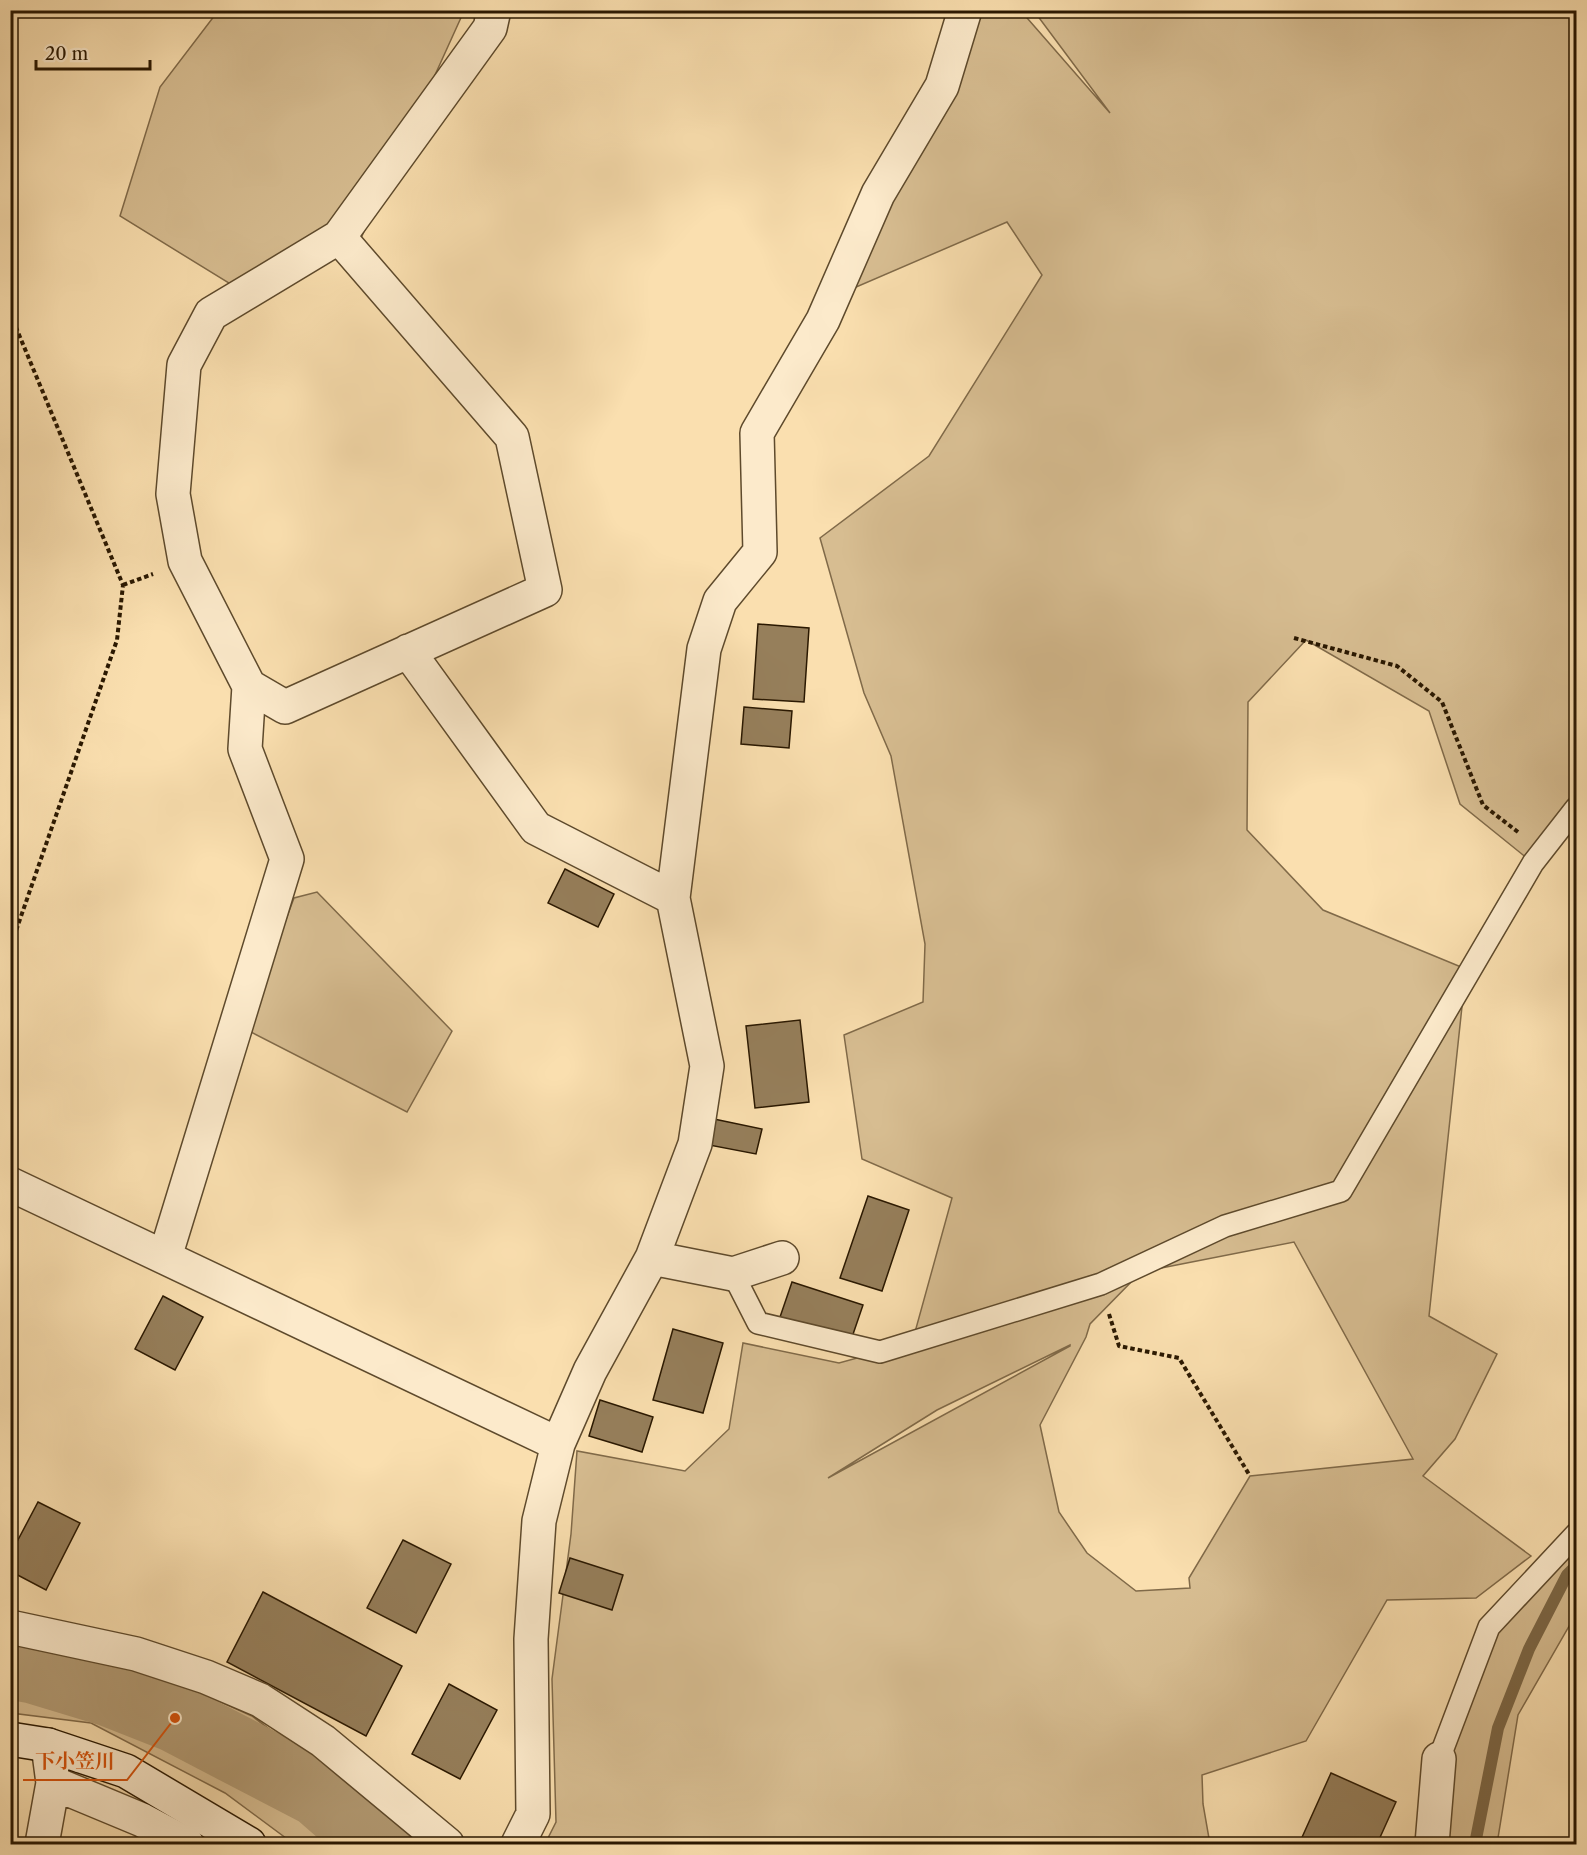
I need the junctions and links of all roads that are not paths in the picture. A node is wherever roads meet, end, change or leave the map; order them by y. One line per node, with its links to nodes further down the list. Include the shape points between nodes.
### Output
1 (494, 10): 3 (street, via 490,28)
2 (964, 10): 7 (street, via 942,86 878,194 823,320 758,433 760,552 720,601 704,649)
3 (339, 237): 4 (street, via 512,438 545,590); 5 (street, via 211,314 184,365 173,494 185,561)
4 (408, 651): 5 (street, via 285,707); 7 (street, via 536,828)
5 (249, 686): 9 (street, via 245,749 287,859)
6 (1576, 808): 12 (lane, via 1533,863 1341,1191 1225,1226 1101,1284 880,1352 758,1323)
7 (673, 898): 10 (street, via 707,1066 695,1144)
8 (10, 1184): 9 (street)
9 (165, 1257): 13 (street)
10 (652, 1258): 12 (street); 13 (street, via 590,1371)
11 (783, 1258): 12 (street)
12 (734, 1274)
13 (558, 1444): 24 (street, via 540,1521 531,1639 533,1814)
14 (1576, 1534): 18 (lane, via 1489,1627)
15 (10, 1627): 23 (street, via 136,1654 260,1700 322,1741)
16 (10, 1738): 17 (street)
17 (48, 1744): 19 (street); 22 (street, via 126,1771)
18 (1439, 1759): 25 (street)
19 (52, 1783): 20 (street); 21 (street, via 142,1820)
20 (42, 1845)
21 (187, 1845)
22 (249, 1845)
23 (447, 1845)
24 (518, 1845)
25 (1432, 1845)

